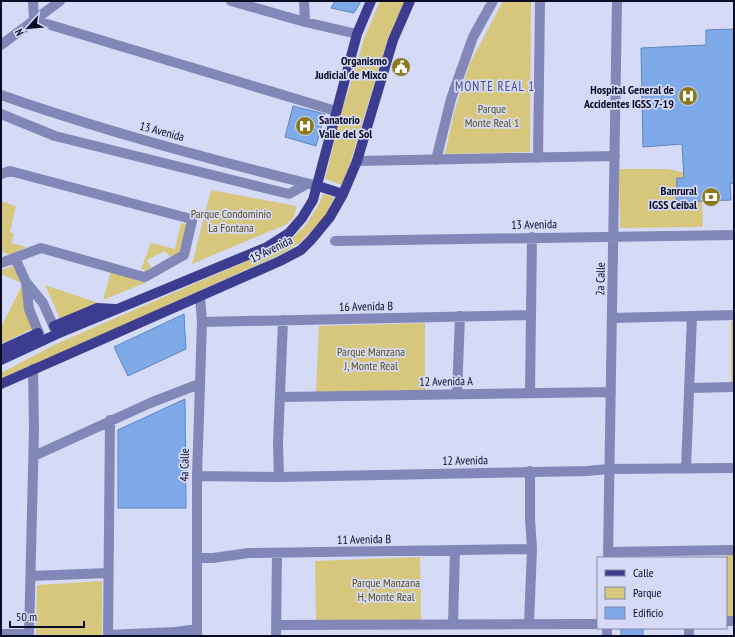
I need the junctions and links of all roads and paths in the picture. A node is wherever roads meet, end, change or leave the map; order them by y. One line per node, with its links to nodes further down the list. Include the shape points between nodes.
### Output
1 (32, 1): 10 (street)
2 (60, 1): 10 (street)
3 (231, 1): 11 (street)
4 (304, 1): 11 (street)
5 (371, 1): 12 (main road, 15 Avenida)
6 (410, 1): 20 (main road, 15 Avenida, via 393,40)
7 (493, 1): 19 (street, via 473,37 451,99)
8 (540, 1): 18 (street)
9 (617, 1): 17 (street, 2a Calle)
10 (34, 20): 13 (street); 15 (street)
11 (305, 22): 12 (street)
12 (357, 34): 15 (main road, 15 Avenida)
13 (1, 45)
14 (1, 95): 22 (street, 13 Avenida, via 132,136)
15 (336, 111): 23 (main road, 15 Avenida)
16 (1, 114): 22 (street, via 55,136 289,194)
17 (615, 156): 18 (street); 26 (street, 2a Calle)
18 (538, 158): 19 (street)
19 (436, 160): 20 (street)
20 (357, 161): 24 (main road, 15 Avenida)
21 (1, 174): 29 (street, via 10,171 192,221 184,255 144,277 44,248)
22 (307, 184): 23 (street, 13 Avenida)
23 (318, 186): 24 (main road); 40 (main road, 15 Avenida, via 302,218 289,233 267,247 119,309)
24 (343, 194): 32 (main road, 15 Avenida, via 330,217 301,250)
25 (734, 234): 26 (street, 13 Avenida)
26 (613, 236): 27 (street, 13 Avenida); 37 (street, 2a Calle)
27 (532, 237): 28 (street, 13 Avenida); 33 (street)
28 (335, 241)
29 (16, 258): 30 (street); 31 (street)
30 (1, 263)
31 (26, 282): 40 (street, via 43,303); 41 (street, via 29,309)
32 (200, 296): 39 (street, 4a Calle); 44 (main road, 15 Avenida)
33 (531, 315): 35 (street, 16 Avenida B); 50 (street)
34 (734, 315): 36 (street)
35 (460, 316): 38 (street, 16 Avenida B); 51 (street)
36 (692, 316): 37 (street); 48 (street)
37 (612, 318): 49 (street, 2a Calle)
38 (282, 320): 39 (street, 16 Avenida B); 52 (street)
39 (202, 322): 46 (street, 4a Calle)
40 (55, 330): 41 (main road, 15 Avenida)
41 (40, 337): 42 (main road); 43 (main road, 15 Avenida)
42 (1, 350)
43 (1, 360)
44 (33, 369): 45 (main road, 15 Avenida); 54 (street)
45 (1, 384)
46 (199, 384): 53 (street); 59 (street, 4a Calle)
47 (734, 387): 48 (street)
48 (690, 388): 57 (street)
49 (611, 392): 50 (street, 12 Avenida A); 56 (street, 2a Calle)
50 (530, 393): 51 (street, 12 Avenida A)
51 (457, 394): 52 (street, 12 Avenida A)
52 (281, 396): 60 (street)
53 (110, 420): 54 (street); 68 (street)
54 (34, 456): 69 (street)
55 (734, 468): 57 (street, 12 Avenida)
56 (610, 469): 57 (street, 12 Avenida); 58 (street, 12 Avenida); 66 (street, 2a Calle)
57 (686, 469)
58 (530, 471): 60 (street, 12 Avenida); 61 (street)
59 (197, 476): 60 (street, 12 Avenida); 67 (street, 4a Calle)
60 (279, 477)
61 (532, 549): 62 (street, 11 Avenida B); 71 (street)
62 (455, 550): 64 (street, 11 Avenida B); 70 (street)
63 (734, 550): 65 (street)
64 (277, 553): 67 (street, 11 Avenida B); 73 (street)
65 (690, 554): 66 (street)
66 (608, 555)
67 (197, 558): 74 (street, 4a Calle)
68 (108, 573): 69 (street); 77 (street)
69 (31, 576): 76 (street)
70 (453, 624): 71 (street); 73 (street)
71 (529, 624): 72 (street)
72 (597, 624)
73 (277, 625): 78 (street)
74 (197, 633): 77 (street)
75 (1, 634): 76 (street)
76 (29, 635)
77 (108, 636)
78 (276, 636)

